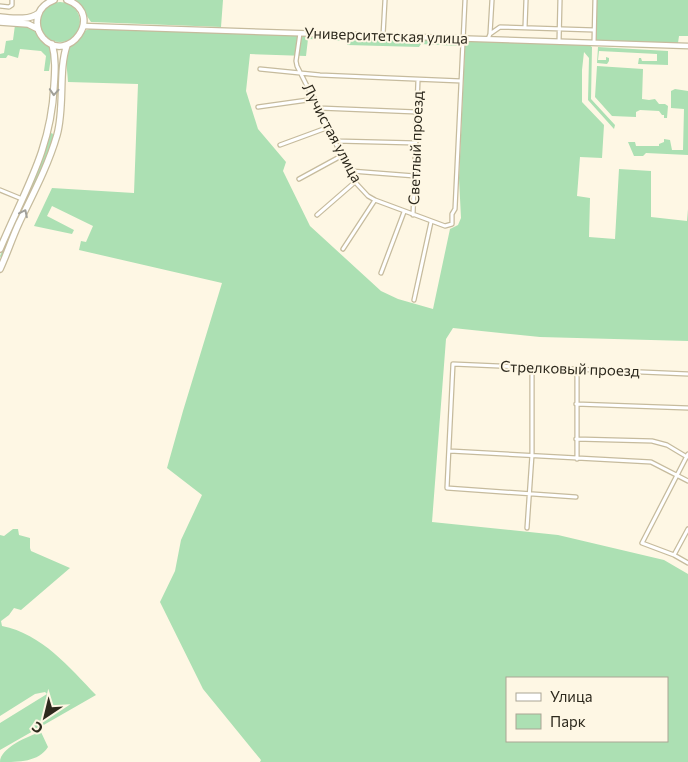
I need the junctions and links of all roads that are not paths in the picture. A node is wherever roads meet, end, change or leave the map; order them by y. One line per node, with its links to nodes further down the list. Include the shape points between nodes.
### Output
1 (12, 0): 11 (street, via 12,5)
2 (54, 0): 12 (main road)
3 (69, 0): 15 (main road, via 82,14)
4 (385, 0): 22 (street)
5 (465, 0): 23 (street)
6 (492, 0): 21 (street)
7 (526, 0): 16 (street)
8 (560, 0): 18 (street)
9 (595, 0): 19 (street)
10 (0, 6): 11 (street)
11 (6, 7): 13 (street)
12 (39, 13): 13 (main road, via 26,18); 17 (main road)
13 (3, 17)
14 (0, 22): 17 (main road, via 28,24)
15 (83, 26): 20 (street, Университетская улица); 28 (main road, via 78,37)
16 (525, 27): 18 (street); 21 (street, via 500,27)
17 (38, 29): 27 (main road, via 41,36)
18 (559, 30): 19 (street); 25 (street)
19 (594, 30): 26 (street)
20 (300, 33): 22 (street, Университетская улица); 31 (street, Лучистая улица, via 296,61)
21 (490, 34): 24 (street)
22 (383, 36): 23 (street, Университетская улица)
23 (463, 39): 24 (street, Университетская улица); 33 (street)
24 (488, 39): 25 (street, Университетская улица)
25 (559, 42): 26 (street, Университетская улица)
26 (594, 43): 29 (street, Университетская улица)
27 (52, 44): 28 (main road); 39 (main road, one-way to 39, via 55,79)
28 (67, 45): 40 (main road)
29 (688, 46)
30 (260, 70): 31 (street)
31 (300, 72): 32 (street); 34 (street, Лучистая улица)
32 (418, 80): 33 (street); 37 (street, Светлый проезд)
33 (461, 81): 55 (street, Лучистая улица, via 452,224 445,226)
34 (315, 99): 35 (street); 36 (street, Лучистая улица)
35 (258, 107)
36 (319, 108): 37 (street); 38 (street, Лучистая улица)
37 (417, 112): 42 (street, Светлый проезд)
38 (329, 127): 41 (street, Лучистая улица); 43 (street)
39 (49, 130): 40 (main road); 50 (main road)
40 (57, 132): 58 (main road, one-way to 40, via 44,171)
41 (336, 141): 42 (street); 44 (street, Лучистая улица)
42 (416, 143): 46 (street, Светлый проезд)
43 (280, 145)
44 (343, 155): 45 (street, Лучистая улица); 47 (street)
45 (350, 171): 46 (street); 48 (street, Лучистая улица)
46 (415, 176): 54 (street, Светлый проезд)
47 (299, 179)
48 (355, 182): 51 (street, Лучистая улица); 53 (street)
49 (0, 190): 50 (street)
50 (22, 199): 56 (main road)
51 (375, 200): 52 (street, Лучистая улица); 57 (street)
52 (404, 212): 54 (street, Лучистая улица); 59 (street)
53 (317, 215)
54 (413, 215): 55 (street, Лучистая улица)
55 (431, 222): 60 (street)
56 (0, 248)
57 (343, 249)
58 (1, 264)
59 (381, 273)
60 (414, 300)
61 (532, 369): 62 (street, Стрелковый проезд); 67 (street, Стрелковый проезд, via 452,364); 68 (street)
62 (577, 370): 63 (street, Стрелковый проезд); 64 (street)
63 (688, 374)
64 (576, 404): 65 (street); 66 (street)
65 (688, 408)
66 (576, 439): 69 (street, via 652,441); 70 (street)
67 (450, 452): 68 (street); 73 (street, via 447,488)
68 (532, 455): 70 (street); 73 (street)
69 (688, 456): 71 (street)
70 (577, 459): 71 (street, via 651,462)
71 (677, 475): 72 (street); 77 (street, via 642,543)
72 (688, 481)
73 (529, 493): 74 (street); 75 (street)
74 (576, 497)
75 (527, 528)
76 (688, 529): 77 (street)
77 (674, 555): 78 (street)
78 (688, 563)

